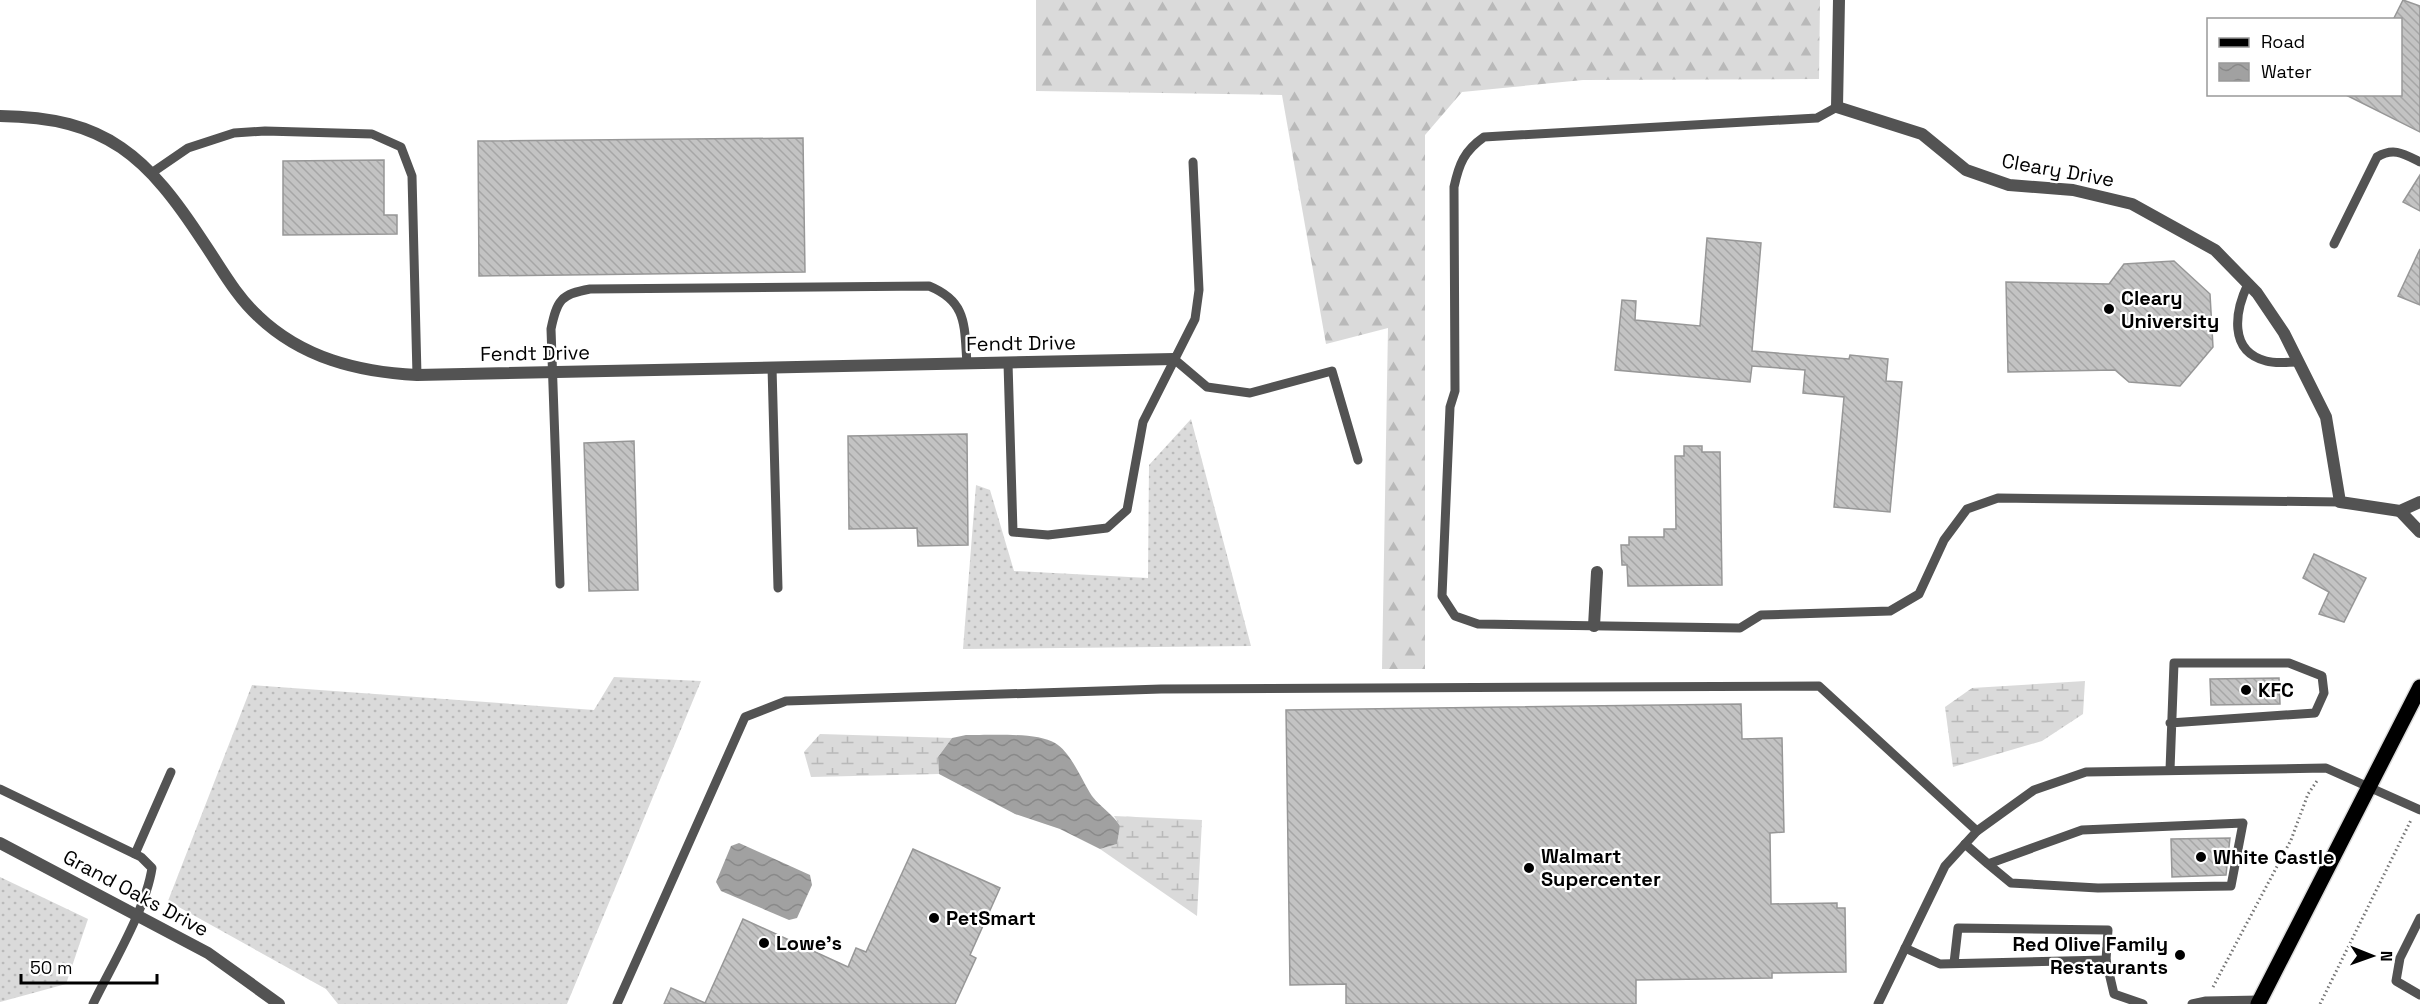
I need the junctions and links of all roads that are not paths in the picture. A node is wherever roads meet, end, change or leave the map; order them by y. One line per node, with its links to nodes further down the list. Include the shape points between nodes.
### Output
1 (1839, 0): 2 (street)
2 (1838, 108): 8 (street, Cleary Drive, via 1922,134 1966,170 2009,185 2073,190 2132,204 2215,250); 24 (lane, via 1817,118 1484,137 1468,148 1459,164 1454,188 1455,391 1450,407 1442,596 1455,616 1478,624)
3 (0, 116): 6 (street, Fendt Drive, via 67,122 110,139)
4 (1193, 162): 9 (lane, via 1199,290 1195,319)
5 (2420, 162): 7 (lane, via 2399,152 2387,151 2377,157)
6 (153, 172): 15 (street, Fendt Drive, via 235,289 258,316 285,337 315,355 347,366 376,373); 15 (lane, via 188,148 234,133 372,134 401,147 412,176)
7 (2334, 244)
8 (2248, 284): 10 (street, Cleary Drive, via 2284,333); 10 (lane, via 2239,303 2236,325 2242,345 2254,357 2268,362)
9 (1174, 359): 12 (street, Fendt Drive); 12 (lane, via 1143,422 1128,510 1107,528 1048,536 1012,531); 16 (lane, via 1207,387 1250,393 1332,371)
10 (2298, 362): 17 (street, Cleary Drive, via 2326,417)
11 (967, 363): 12 (street, Fendt Drive); 13 (street, Fendt Drive); 14 (lane, via 959,307 946,293 929,286 590,289 569,293 556,306 551,329)
12 (1008, 363)
13 (772, 367): 14 (street, Fendt Drive); 23 (lane)
14 (552, 372): 15 (street, Fendt Drive); 22 (lane)
15 (417, 375)
16 (1358, 460)
17 (2340, 502): 19 (street); 24 (lane, via 1998,498 1967,509 1944,540 1919,594 1890,611 1761,615 1740,628)
18 (2420, 502): 19 (street)
19 (2400, 511): 20 (street)
20 (2420, 532)
21 (1597, 572): 24 (street)
22 (560, 584)
23 (778, 588)
24 (1594, 626)
25 (2420, 687): 29 (main road)
26 (2170, 723): 26 (lane, via 2174,663 2289,663 2322,676 2324,693 2315,713); 27 (lane)
27 (2170, 770): 29 (lane, via 2326,768); 32 (lane, via 2085,772 2034,790)
28 (171, 772): 35 (lane)
29 (2369, 788): 31 (lane); 43 (main road)
30 (0, 789): 35 (lane)
31 (2419, 809)
32 (1977, 831): 34 (lane); 47 (lane, via 1819,686 1161,689 786,701 745,717)
33 (0, 843): 37 (street, Grand Oaks Drive)
34 (1965, 844): 36 (lane); 39 (lane, via 1945,866)
35 (135, 854): 37 (lane, via 152,868)
36 (1988, 864): 36 (lane, via 2082,830 2243,823 2231,886 2098,888 2011,883)
37 (135, 915): 45 (lane); 46 (street, Grand Oaks Drive, via 208,953)
38 (2420, 918): 42 (lane, via 2400,958 2397,981)
39 (1905, 948): 41 (lane, via 1940,964); 44 (lane)
40 (2106, 960): 41 (lane); 41 (lane, via 2108,930 1958,928); 48 (lane, via 2114,994)
41 (1954, 963)
42 (2420, 995)
43 (2259, 1002): 49 (lane)
44 (1880, 1003)
45 (93, 1004)
46 (279, 1004)
47 (617, 1004)
48 (2143, 1004)
49 (2192, 1004)

